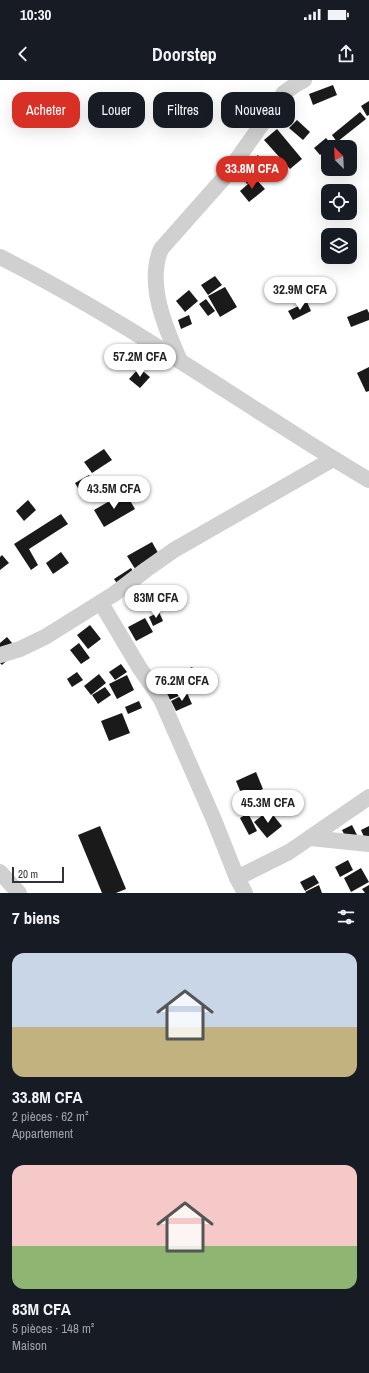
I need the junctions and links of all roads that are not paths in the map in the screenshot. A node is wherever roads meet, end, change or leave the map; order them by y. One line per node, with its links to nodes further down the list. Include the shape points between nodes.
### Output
1 (304, 80): 3 (street, via 284,94 223,179 161,249 155,272 159,303 165,327)
2 (0, 257): 3 (street, via 36,275)
3 (180, 361): 4 (street)
4 (333, 459): 5 (street); 6 (street, via 190,540)
5 (369, 480)
6 (101, 603): 7 (street, via 45,637); 12 (street, via 161,699)
7 (0, 655)
8 (369, 797): 9 (street)
9 (310, 838): 10 (street); 12 (street, via 289,852)
10 (369, 844)
11 (0, 872): 13 (street)
12 (237, 878): 14 (street)
13 (20, 893)
14 (244, 893)

